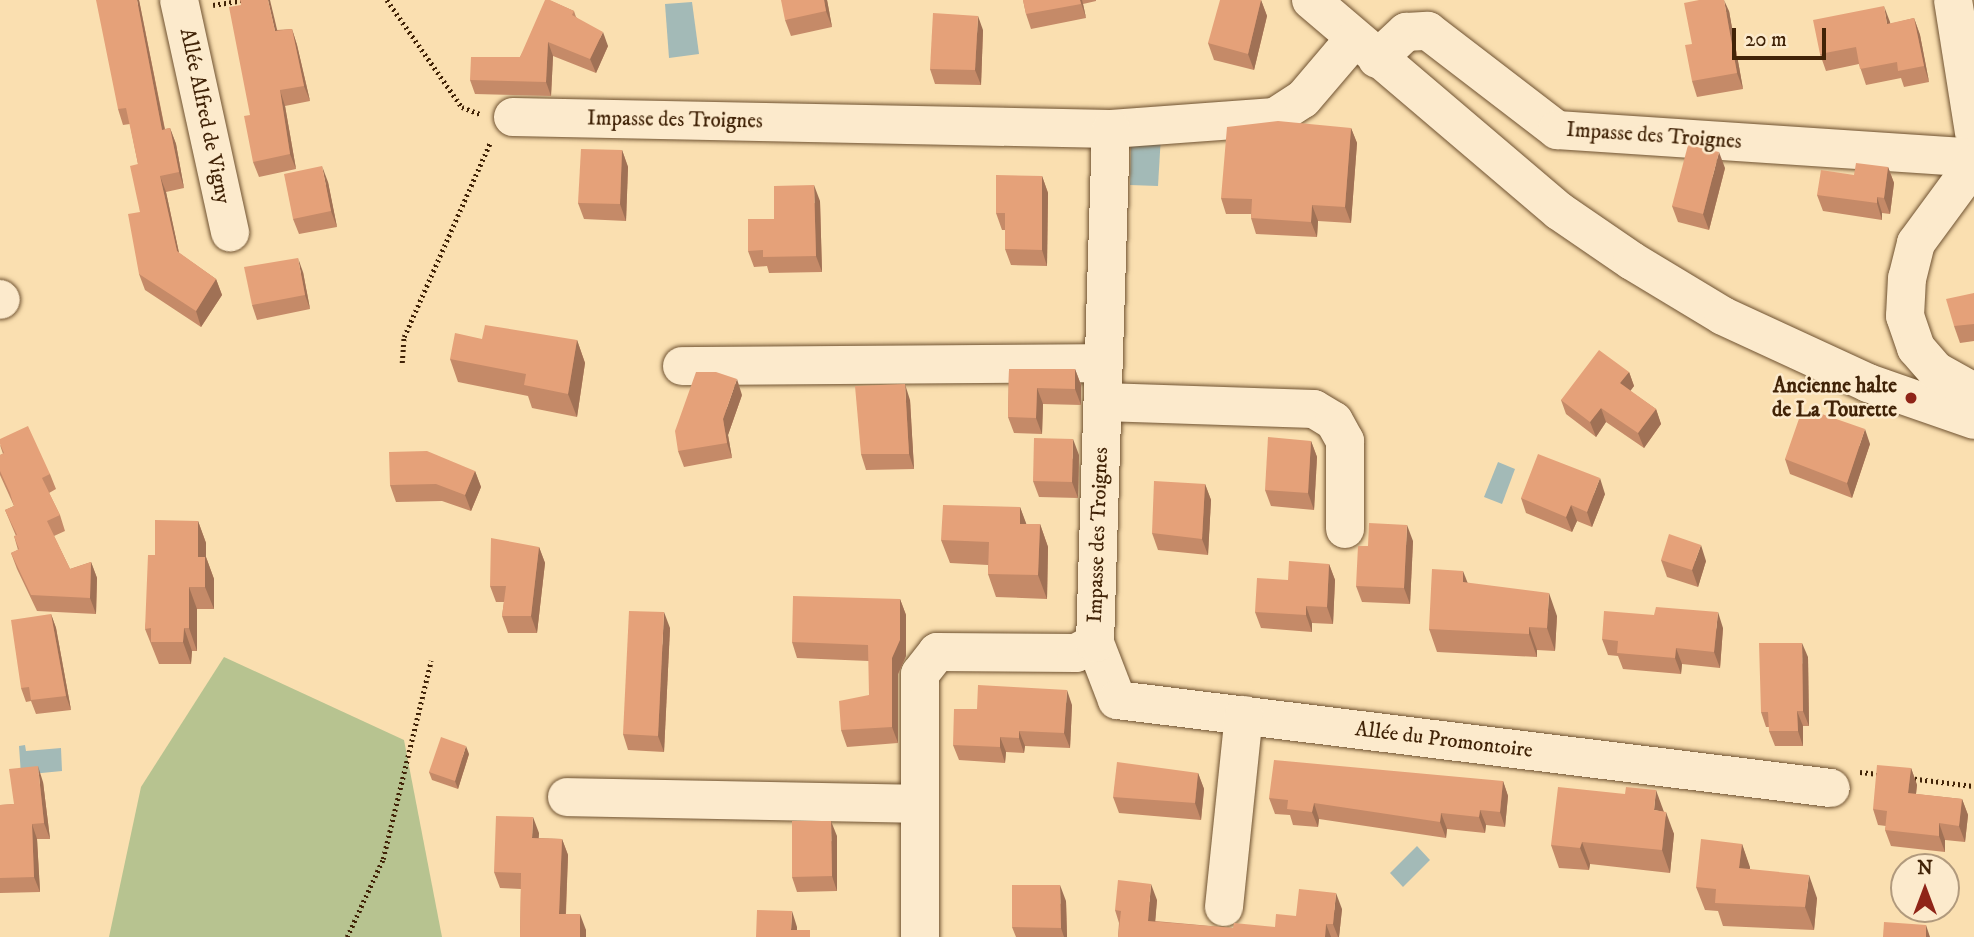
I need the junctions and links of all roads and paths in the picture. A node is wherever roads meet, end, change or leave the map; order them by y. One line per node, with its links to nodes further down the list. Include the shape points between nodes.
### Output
1 (179, 0): 11 (street, Allée Alfred de Vigny)
2 (387, 0): 6 (path, via 462,107)
3 (1311, 0): 5 (street)
4 (1953, 0): 8 (street)
5 (1366, 49): 7 (street, Impasse des Troignes, via 1275,117); 9 (street, Impasse des Troignes, via 1406,32 1428,31 1557,130); 17 (street, via 1559,211 1643,268 1723,316 1868,383)
6 (508, 120): 7 (street, Impasse des Troignes); 12 (path, via 497,127 404,337)
7 (1111, 129): 13 (street, Impasse des Troignes)
8 (1974, 132)
9 (1974, 158)
10 (1974, 164): 15 (street, via 1916,243 1907,278 1905,316 1916,348 1937,371)
11 (230, 232)
12 (402, 363)
13 (1104, 363): 14 (street); 16 (street, Impasse des Troignes)
14 (682, 366)
15 (1974, 392)
16 (1102, 402): 18 (street, via 1314,409 1334,421 1345,441); 19 (street, Impasse des Troignes)
17 (1974, 420)
18 (1345, 529)
19 (1095, 643): 21 (street, Allée du Promontoire, via 1117,700); 27 (street, Impasse des Troignes, via 1076,653 937,652 919,674)
20 (431, 661): 29 (path, via 383,859)
21 (1244, 715): 25 (street, Allée du Promontoire); 28 (street)
22 (1892, 775): 25 (path, via 1851,770)
23 (1906, 777): 24 (path)
24 (1974, 786)
25 (1832, 788)
26 (568, 797): 27 (street)
27 (919, 804): 30 (street, Impasse des Troignes)
28 (1224, 907)
29 (347, 937)
30 (919, 937)

